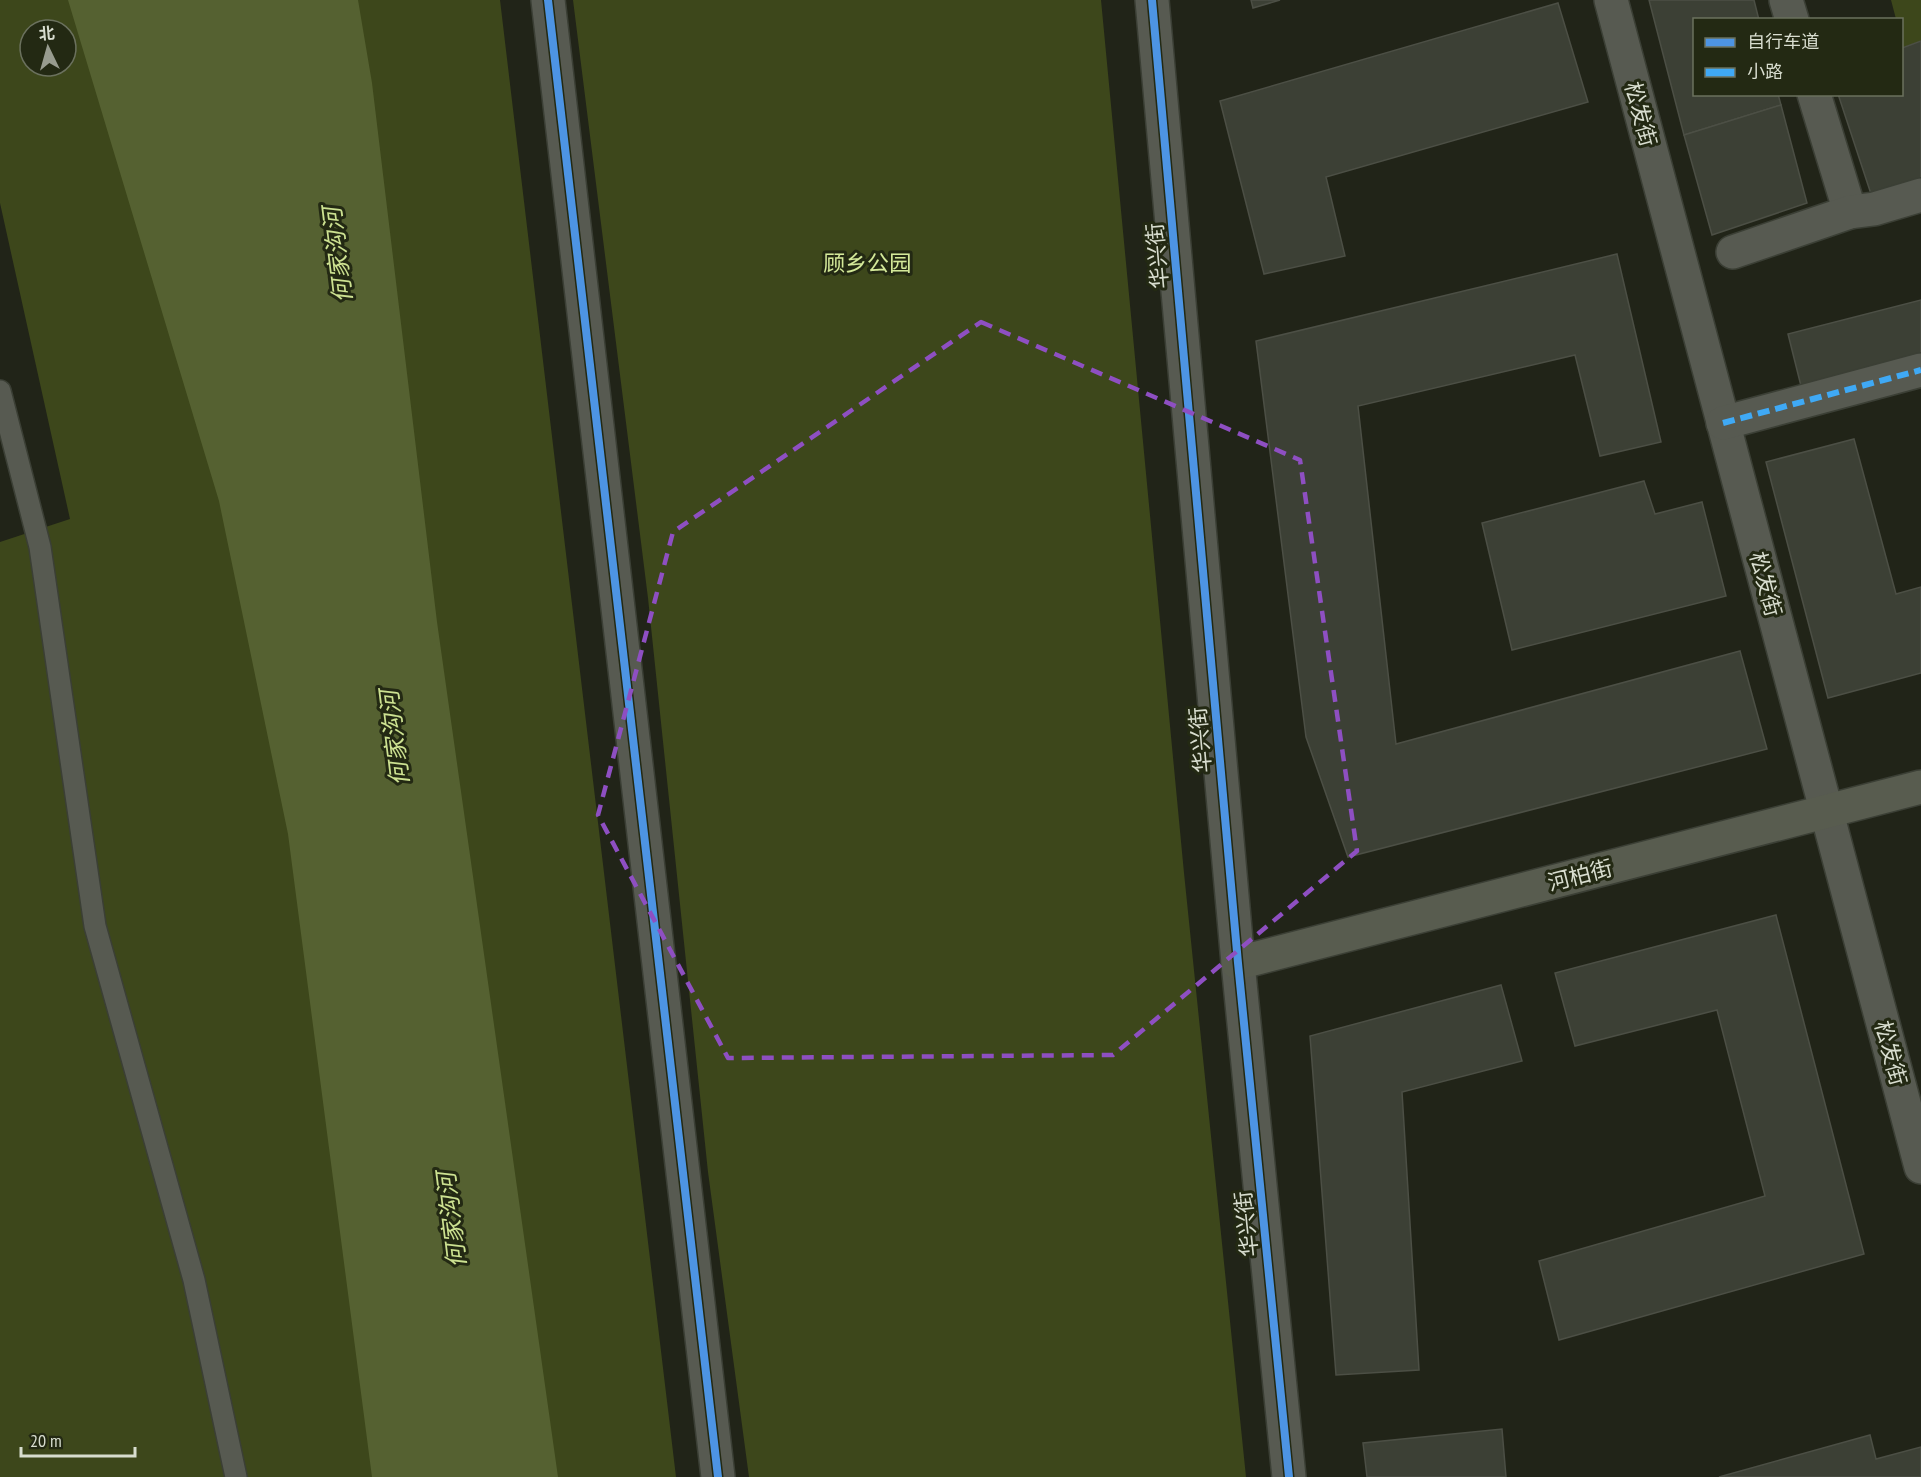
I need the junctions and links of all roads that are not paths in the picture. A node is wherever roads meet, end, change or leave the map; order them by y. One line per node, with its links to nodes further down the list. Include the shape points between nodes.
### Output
1 (548, 0): 18 (street)
2 (1152, 0): 15 (street, 华兴街)
3 (1611, 0): 12 (street, 松发街)
4 (1786, 0): 5 (street)
5 (1791, 18)
6 (1815, 96): 8 (street)
7 (1921, 195): 8 (street)
8 (1850, 212): 9 (street)
9 (1733, 252)
10 (1921, 370): 12 (street)
11 (0, 391): 17 (lane, via 40,547 95,926 194,1280)
12 (1723, 423): 14 (street, 松发街)
13 (1921, 787): 14 (street, 河柏街)
14 (1827, 811): 15 (street, 河柏街); 16 (street, 松发街)
15 (1238, 963): 19 (street, 华兴街)
16 (1921, 1167)
17 (236, 1477)
18 (718, 1477)
19 (1289, 1477)

